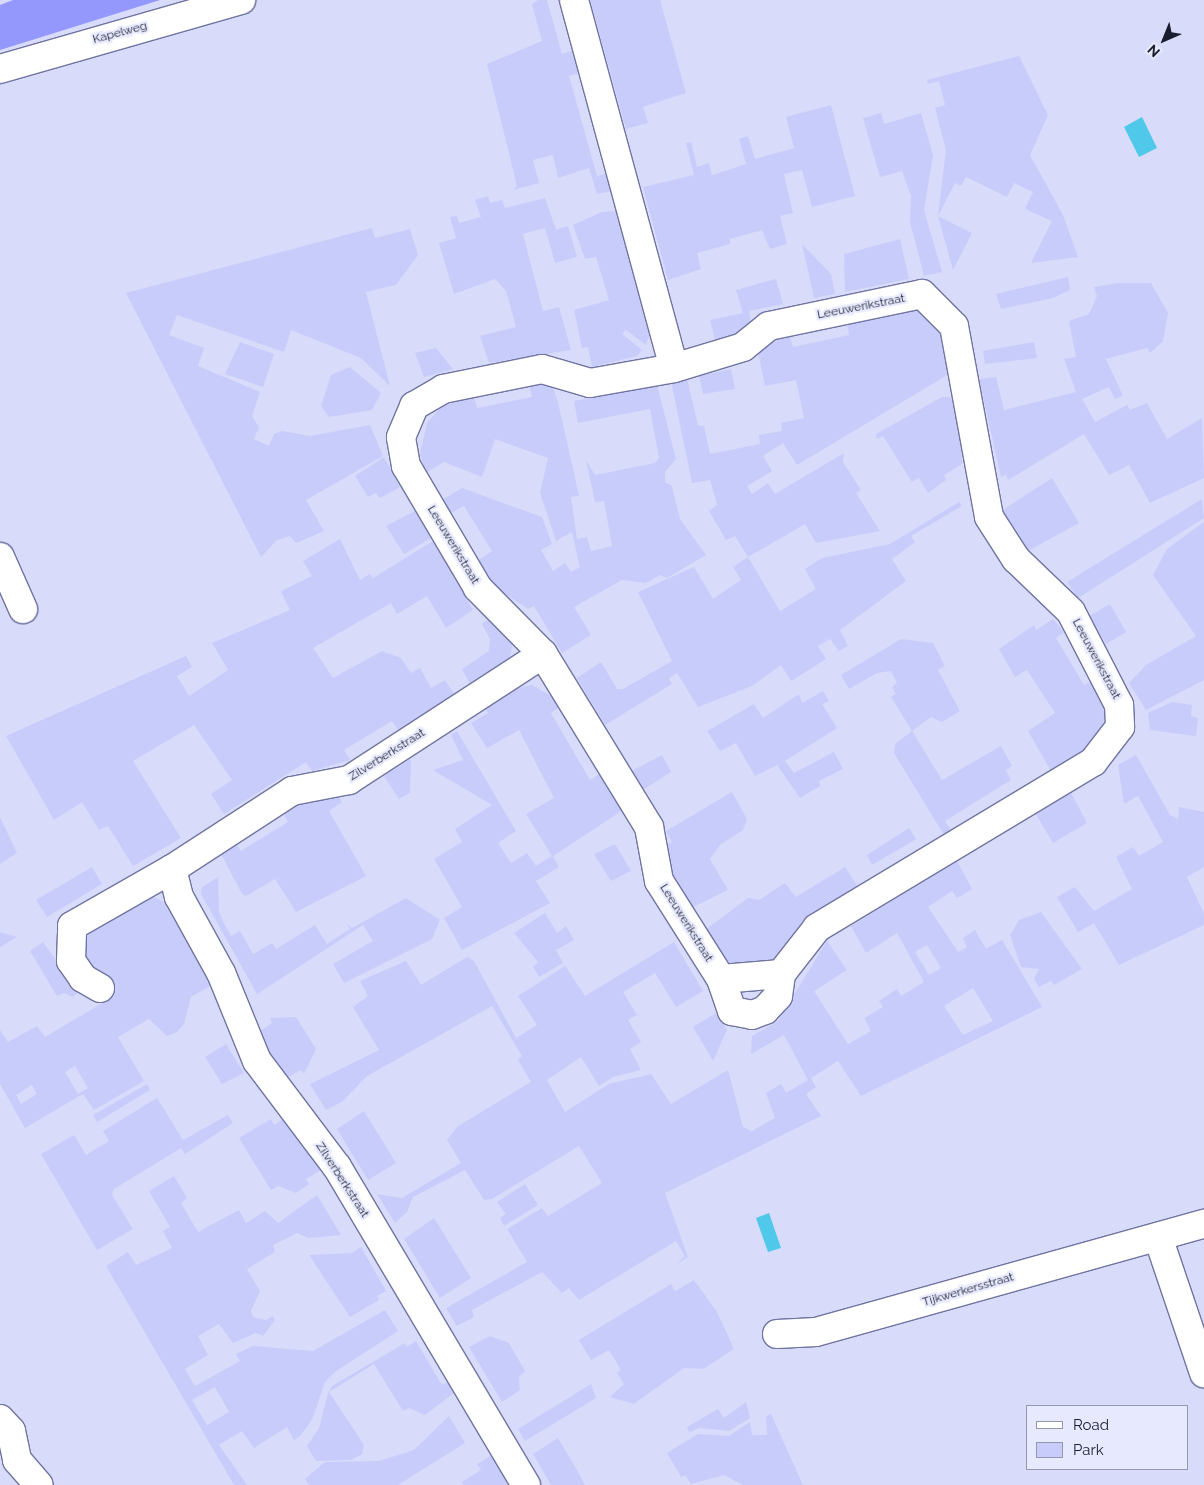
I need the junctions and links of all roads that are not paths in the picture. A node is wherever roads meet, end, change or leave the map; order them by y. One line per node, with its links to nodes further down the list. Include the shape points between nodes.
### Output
1 (241, 0): 3 (street, Kapelweg)
2 (574, 0): 4 (street)
3 (0, 69)
4 (674, 368): 7 (street, Leeuwerikstraat, via 590,384 542,369 443,389 422,398 405,425 401,437 406,466 478,588); 9 (street, Leeuwerikstraat, via 743,347 769,326 922,294 954,326 989,517 1016,559 1071,612 1123,715 1116,736 1093,762 817,928)
5 (0, 557): 6 (street)
6 (23, 609)
7 (543, 654): 8 (street, Zilverberkstraat, via 349,780 292,792); 10 (street, Leeuwerikstraat, via 649,827 659,881)
8 (172, 869): 11 (street, Zilverberkstraat, via 72,926 72,961 83,978); 18 (street, Zilverberkstraat, via 179,897 220,973 257,1061 337,1167)
9 (781, 974): 10 (street); 10 (street, Leeuwerikstraat, via 778,996 765,1010 752,1015 732,1011)
10 (721, 979)
11 (100, 988)
12 (1204, 1224): 13 (street, Tijkwerkersstraat)
13 (1158, 1237): 14 (street, Tijkwerkersstraat, via 816,1332); 15 (street)
14 (777, 1334)
15 (1204, 1373)
16 (0, 1419): 17 (street, via 11,1431 17,1460)
17 (39, 1485)
18 (526, 1485)

